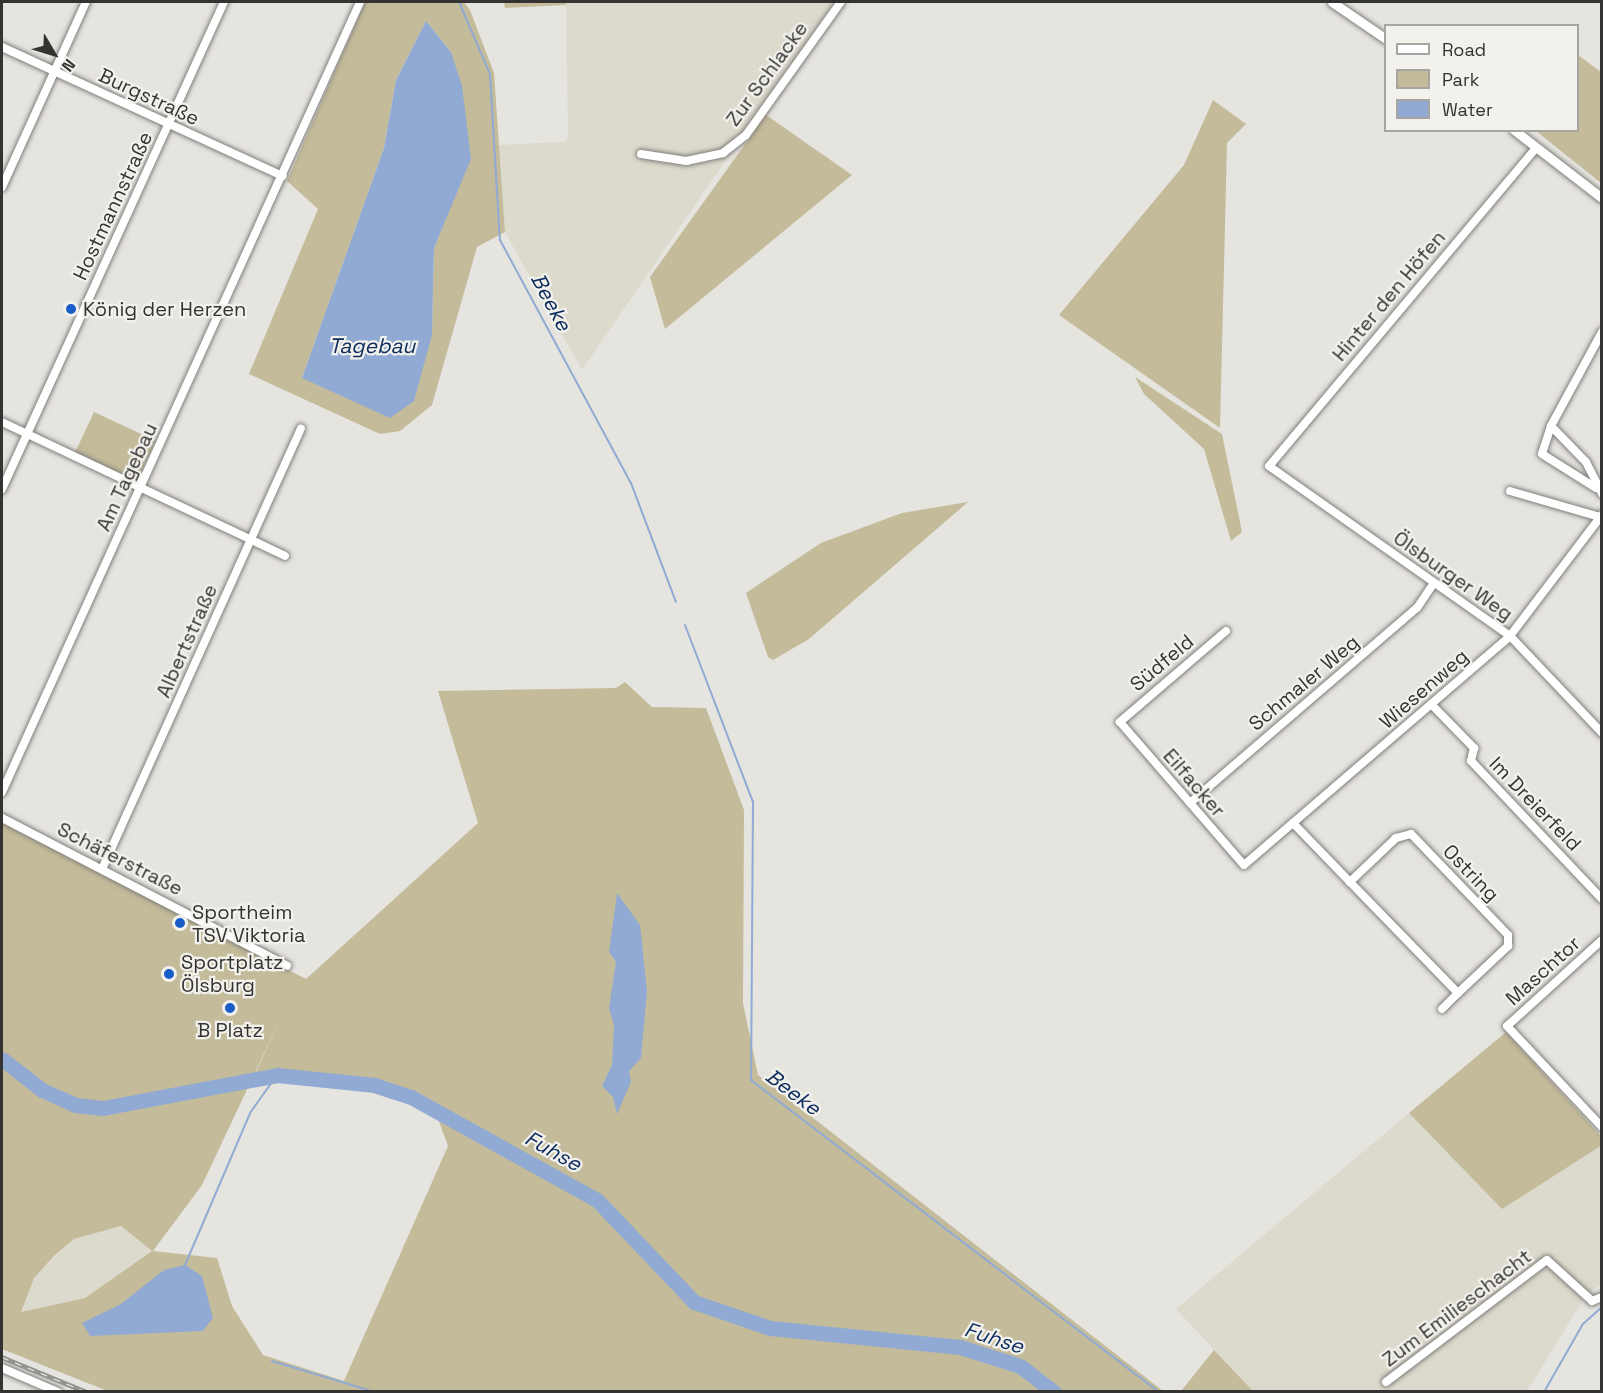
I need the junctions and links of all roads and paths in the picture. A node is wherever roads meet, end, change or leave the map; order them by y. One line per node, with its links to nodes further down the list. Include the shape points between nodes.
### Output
1 (86, 2): 8 (street)
2 (224, 2): 9 (street, Hostmannstraße)
3 (360, 2): 13 (street, Am Tagebau)
4 (841, 2): 12 (street, Zur Schlacke, via 746,135 723,153 686,161)
5 (1332, 2): 6 (street)
6 (1384, 38)
7 (2, 47): 8 (street, Burgstraße)
8 (55, 71): 9 (street, Burgstraße); 14 (street)
9 (169, 124): 13 (street, Burgstraße); 20 (street, Hostmannstraße)
10 (1516, 132): 11 (street)
11 (1536, 148): 15 (street); 21 (street, Hinter den Höfen)
12 (641, 154)
13 (283, 176): 23 (street, Am Tagebau)
14 (2, 187)
15 (1602, 198)
16 (1602, 332): 18 (street)
17 (2, 422): 20 (street)
18 (1551, 426): 25 (street, via 1586,462); 25 (street, via 1542,454)
19 (301, 429): 27 (street, Albertstraße)
20 (27, 433): 22 (street, Hostmannstraße); 23 (street)
21 (1269, 466): 29 (street, Ölsburger Weg)
22 (2, 489)
23 (140, 489): 27 (street); 35 (street, Am Tagebau)
24 (1510, 491): 26 (street)
25 (1599, 492)
26 (1601, 516): 31 (street, Wiesenweg)
27 (252, 538): 28 (street); 40 (street, Albertstraße)
28 (285, 555)
29 (1434, 583): 31 (street, Ölsburger Weg); 36 (street, Schmaler Weg, via 1417,608)
30 (1226, 631): 33 (street, Südfeld)
31 (1510, 636): 32 (street, Wiesenweg); 34 (street, Ölsburger Weg)
32 (1431, 704): 38 (street, Wiesenweg); 42 (street, Im Dreierfeld, via 1474,748 1471,761)
33 (1120, 722): 36 (street, Eilfacker)
34 (1602, 733)
35 (2, 792)
36 (1190, 803): 39 (street, Eilfacker)
37 (2, 818): 40 (street, Schäferstraße)
38 (1293, 823): 39 (street, Wiesenweg); 41 (street)
39 (1244, 865)
40 (103, 867): 44 (street, Schäferstraße)
41 (1350, 882): 45 (street); 45 (street, Ostring, via 1396,838 1411,834 1510,941)
42 (1602, 899)
43 (1602, 940): 47 (street, Maschtor, via 1507,1026)
44 (286, 966)
45 (1458, 993): 46 (street, Ostring)
46 (1442, 1009)
47 (1602, 1127)
48 (1602, 1297): 50 (street, Zum Emilieschacht, via 1592,1301 1546,1260)
49 (2, 1368): 51 (street)
50 (1386, 1382)
51 (58, 1392)

